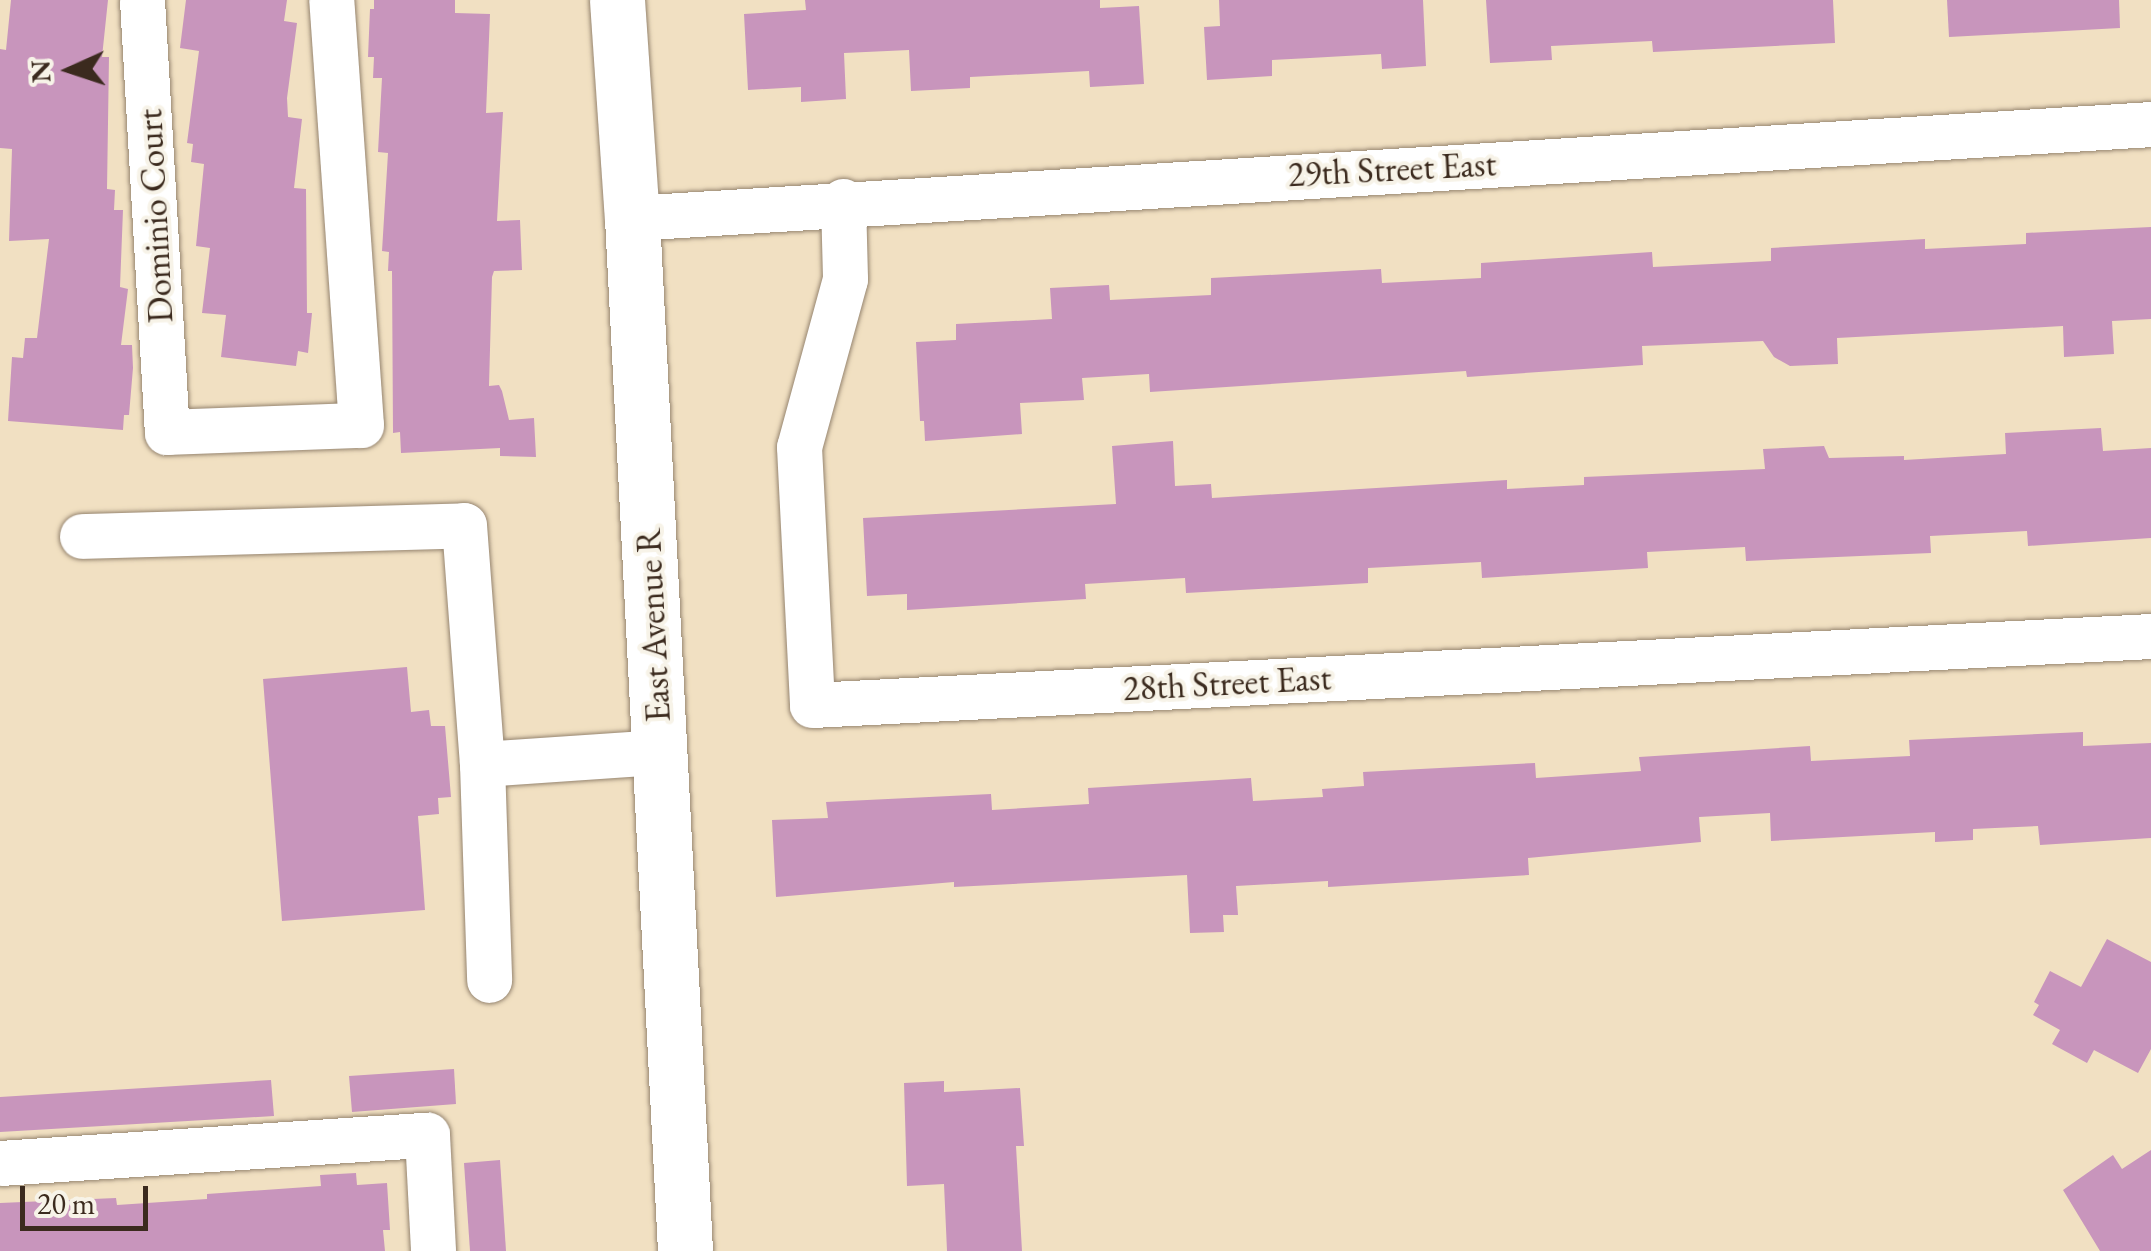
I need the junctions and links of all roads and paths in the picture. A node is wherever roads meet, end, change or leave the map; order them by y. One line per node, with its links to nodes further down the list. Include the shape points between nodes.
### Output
1 (142, 0): 2 (street, Dominio Court, via 167,432 361,425)
2 (332, 0)
3 (616, 0): 6 (main road, East Avenue R)
4 (2151, 124): 5 (street, 29th Street East)
5 (843, 202): 6 (street, 29th Street East); 8 (street, 28th Street East, via 846,279 799,447 812,704)
6 (632, 218): 9 (main road, East Avenue R)
7 (82, 536): 10 (street, via 464,524)
8 (2151, 636)
9 (660, 752): 10 (street); 14 (main road, East Avenue R)
10 (482, 764): 11 (street)
11 (489, 980)
12 (0, 1163): 13 (street, via 427,1135)
13 (434, 1251)
14 (686, 1251)

